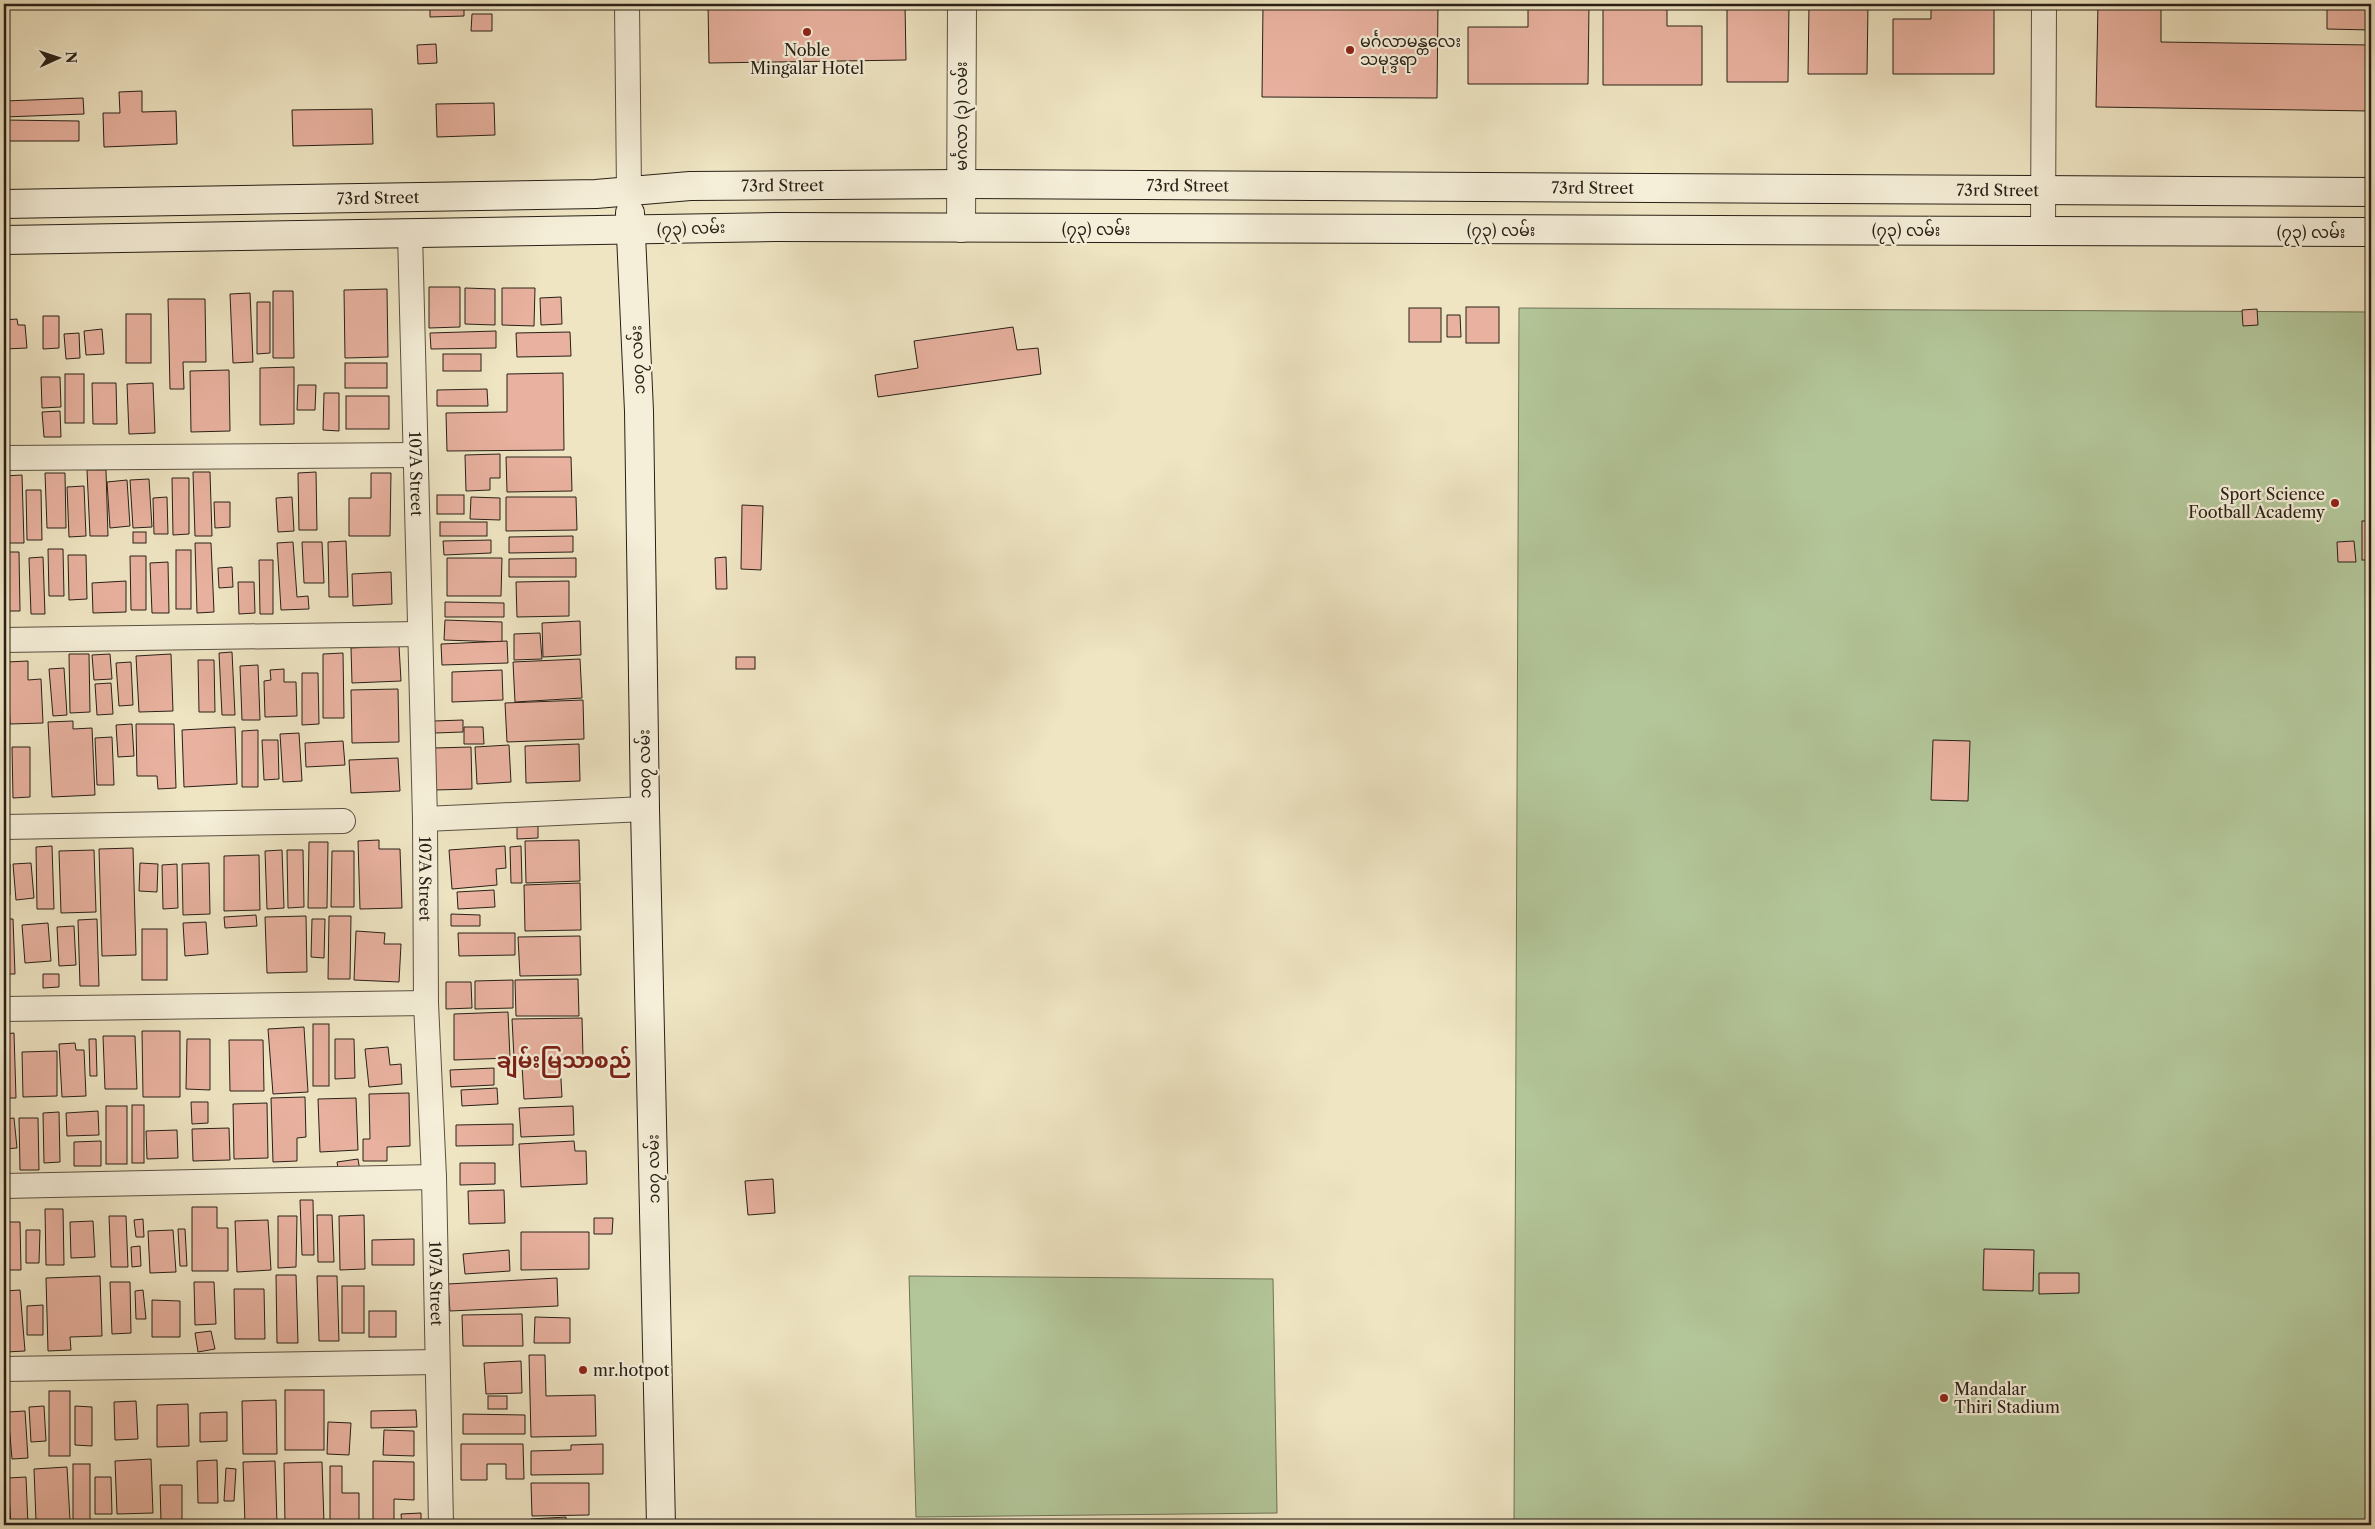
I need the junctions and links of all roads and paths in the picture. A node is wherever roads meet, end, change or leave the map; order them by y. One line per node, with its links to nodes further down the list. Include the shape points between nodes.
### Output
1 (627, 4): 6 (street, ၁၀၇ လမ်း)
2 (962, 4): 4 (main road, မင်္ဂလာ (၃) လမ်း)
3 (2044, 4): 5 (street)
4 (961, 184): 5 (main road, 73rd Street); 6 (main road, 73rd Street, via 690,186); 9 (main road, မင်္ဂလာ (၃) လမ်း)
5 (2043, 190): 7 (main road, 73rd Street); 11 (street)
6 (629, 191): 8 (main road, 73rd Street); 10 (main road, ၁၀၇ လမ်း)
7 (2371, 192)
8 (4, 204)
9 (961, 228): 10 (main road, (၇၃) လမ်း); 11 (main road, (၇၃) လမ်း)
10 (631, 230): 13 (main road); 19 (main road, ၁၀၇ လမ်း, via 639,411)
11 (2043, 230): 12 (main road, (၇၃) လမ်း)
12 (2371, 232)
13 (410, 233): 14 (main road); 15 (street, 107A Street)
14 (4, 240)
15 (415, 456): 16 (street); 17 (street, 107A Street)
16 (4, 458)
17 (420, 634): 18 (street); 20 (street, 107A Street)
18 (4, 640)
19 (645, 809): 20 (street); 30 (main road, ၁၀၇ လမ်း)
20 (425, 819): 23 (street, 107A Street)
21 (343, 821): 22 (street)
22 (4, 827)
23 (426, 1003): 24 (street); 25 (street, 107A Street)
24 (4, 1009)
25 (434, 1177): 26 (street); 27 (street, 107A Street)
26 (4, 1186)
27 (437, 1362): 28 (street); 29 (street, 107A Street)
28 (4, 1369)
29 (440, 1525)
30 (661, 1525)

